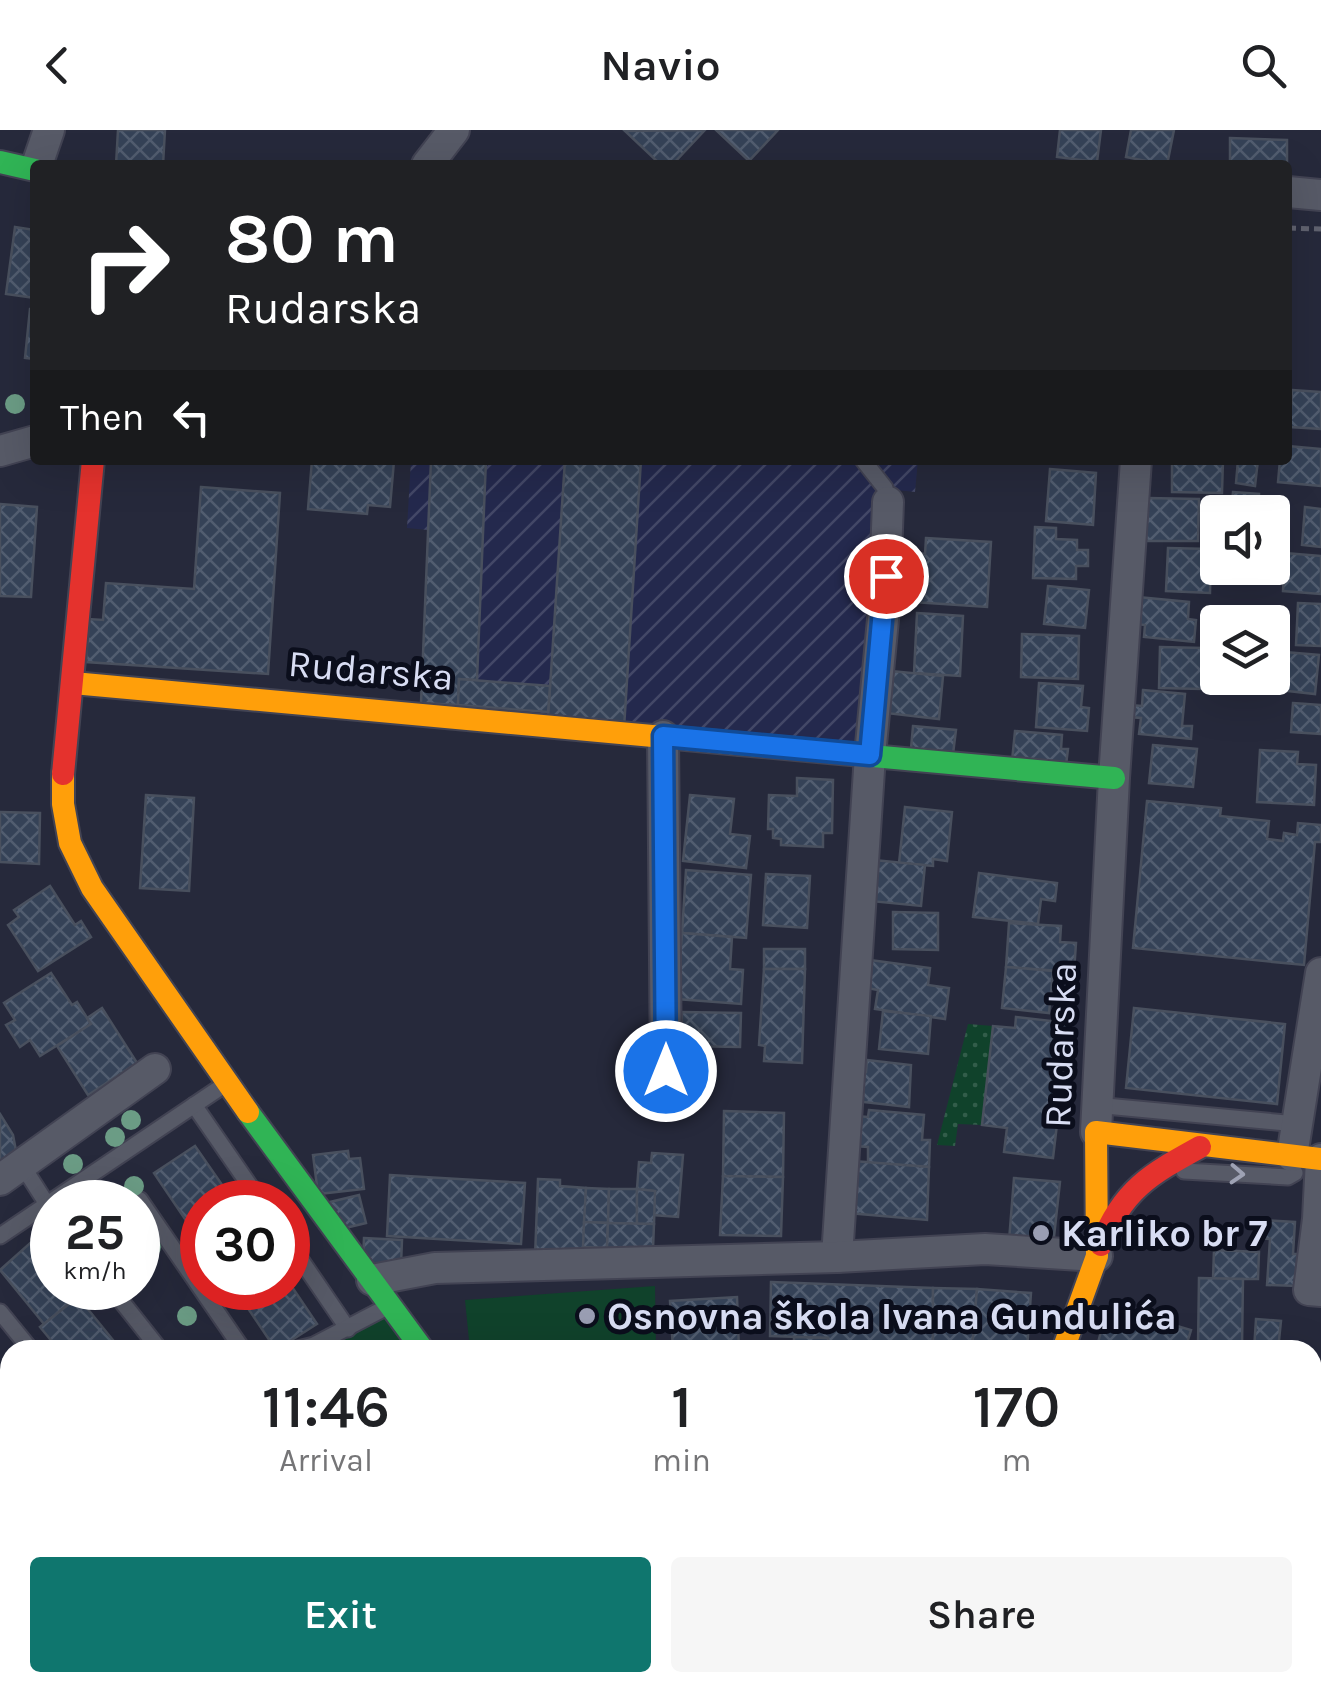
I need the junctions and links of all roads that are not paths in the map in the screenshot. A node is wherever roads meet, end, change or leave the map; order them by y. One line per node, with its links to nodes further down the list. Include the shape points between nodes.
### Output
1 (49, 130): 3 (street)
2 (454, 130): 4 (street)
3 (39, 160)
4 (431, 160)
5 (0, 162): 6 (street)
6 (30, 167)
7 (1292, 192): 8 (street)
8 (1321, 195)
9 (30, 443): 10 (street)
10 (0, 452)
11 (93, 465): 15 (street)
12 (867, 465): 14 (lane)
13 (1136, 465): 18 (street, Rudarska)
14 (888, 502): 17 (street)
15 (73, 683): 16 (street, Rudarska); 22 (street, via 63,772 70,843 120,932)
16 (663, 736): 17 (street, Rudarska); 21 (street)
17 (870, 755): 18 (street, Rudarska); 37 (street)
18 (1114, 778): 24 (street, Rudarska)
19 (1321, 974): 25 (street)
20 (155, 1069): 28 (street)
21 (666, 1071)
22 (228, 1083): 23 (lane); 39 (street)
23 (194, 1105): 30 (lane); 31 (lane)
24 (1096, 1119): 25 (lane); 26 (street); 36 (street, Rudarska)
25 (1297, 1124): 27 (street)
26 (1200, 1147): 27 (street); 29 (street)
27 (1313, 1158): 29 (lane, one-way to 27, via 1174,1170 1288,1177); 40 (street, via 1318,1219 1309,1290)
28 (11, 1173): 32 (lane)
29 (1150, 1175): 36 (street, via 1120,1201)
30 (90, 1180)
31 (246, 1180)
32 (30, 1191)
33 (30, 1220): 35 (lane)
34 (160, 1229): 47 (lane)
35 (0, 1236)
36 (1097, 1256): 37 (street, via 984,1249); 50 (street, Rudarska)
37 (837, 1258): 39 (street, via 435,1268)
38 (310, 1274): 44 (lane)
39 (372, 1280): 41 (street)
40 (1321, 1291)
41 (390, 1305): 44 (lane); 49 (street)
42 (128, 1310): 46 (lane)
43 (0, 1312): 45 (lane)
44 (348, 1330): 48 (lane)
45 (23, 1340)
46 (152, 1340)
47 (235, 1340)
48 (327, 1340)
49 (416, 1340)
50 (1067, 1340)

